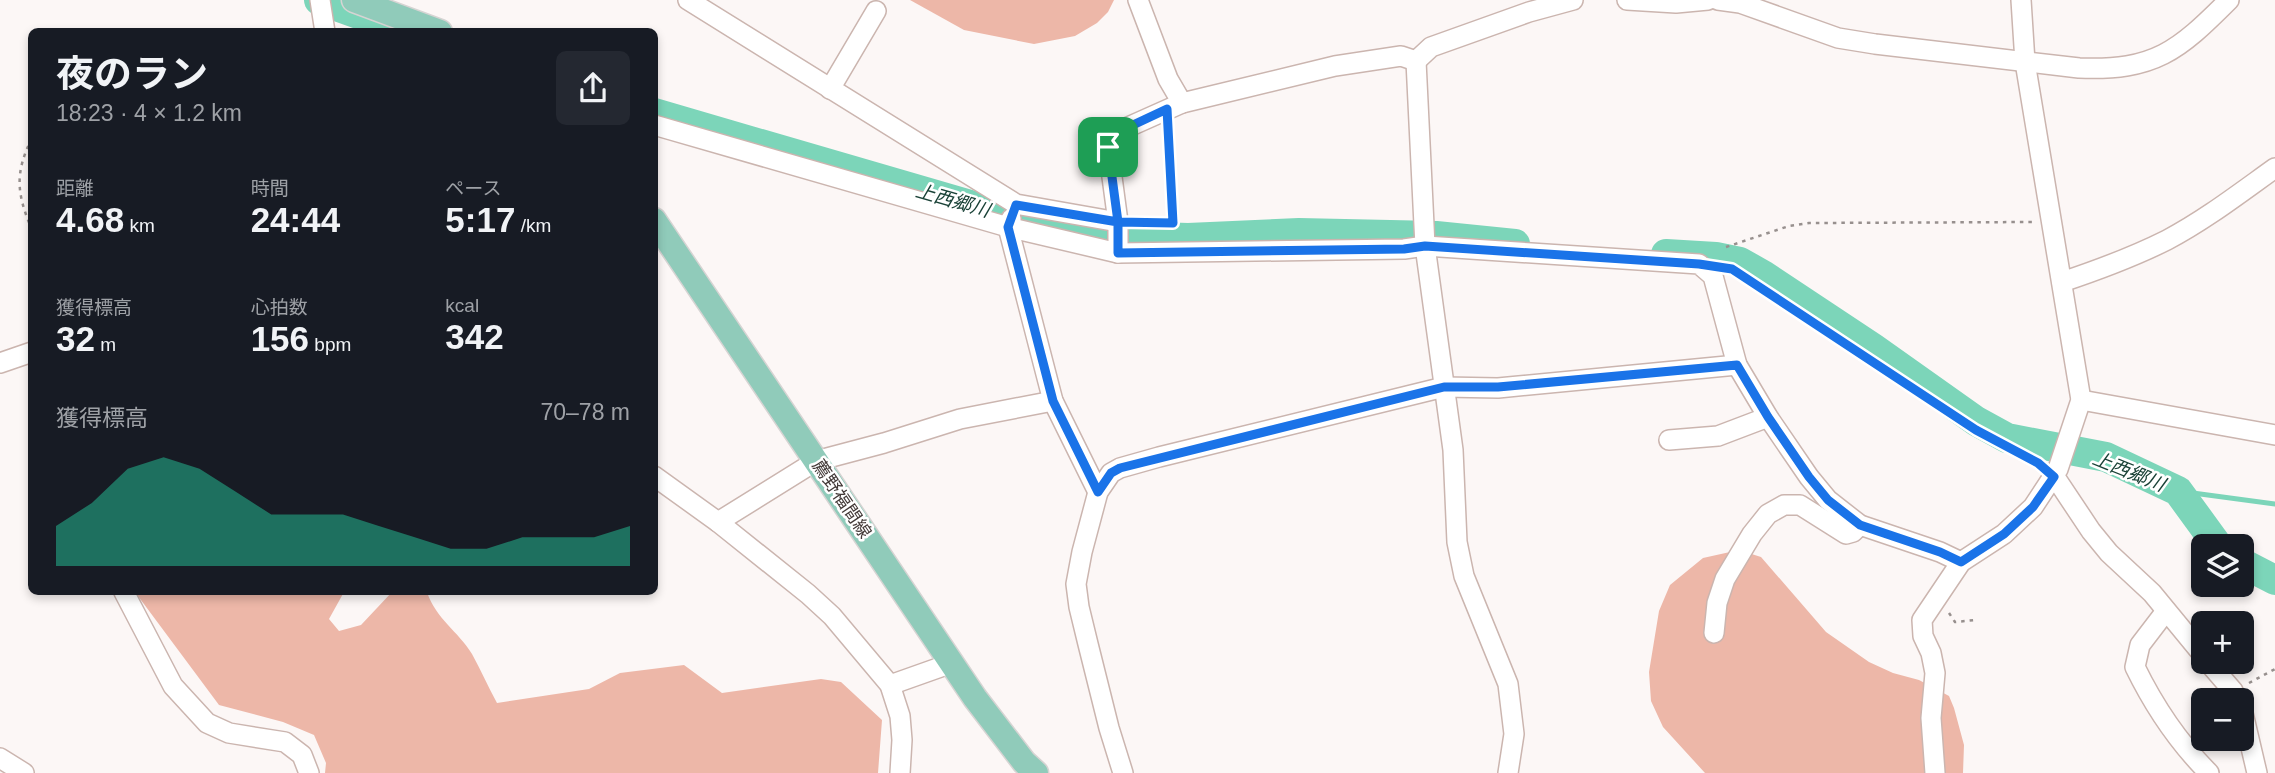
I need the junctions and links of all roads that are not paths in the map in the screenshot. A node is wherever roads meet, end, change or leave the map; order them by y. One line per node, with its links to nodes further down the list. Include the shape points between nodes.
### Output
1 (354, 0): 13 (main road)
2 (688, 0): 16 (street)
3 (1138, 0): 17 (street)
4 (1573, 0): 14 (street, via 1431,47)
5 (1627, 0): 6 (street)
6 (1708, 0)
7 (1718, 0): 15 (street, via 1740,3 1838,38)
8 (2021, 0): 15 (street)
9 (2229, 0): 15 (street, via 2192,37 2163,56 2139,64 2108,69)
10 (320, 3): 12 (street)
11 (876, 11): 16 (street)
12 (324, 28)
13 (429, 28)
14 (1416, 61): 17 (street, via 1401,56 1335,66); 23 (street)
15 (2025, 62): 24 (street)
16 (830, 89): 20 (street)
17 (1174, 106): 22 (street, via 1118,132 1108,147)
18 (658, 126): 20 (street)
19 (2275, 169): 24 (street, via 2169,239)
20 (1012, 216): 22 (street); 22 (street); 30 (street)
21 (658, 226): 34 (main road, 薦野福間線)
22 (1118, 236): 23 (street, via 1404,249)
23 (1425, 246): 27 (street, via 1699,264 1713,276); 28 (street)
24 (2062, 282): 29 (street)
25 (28, 353): 26 (street)
26 (0, 363)
27 (1737, 365): 28 (street, via 1498,387); 31 (street)
28 (1444, 387): 37 (street, via 1120,468); 56 (street, via 1461,565 1508,684 1513,709)
29 (2081, 400): 32 (street); 35 (street)
30 (1053, 401): 34 (street, via 960,419); 37 (street)
31 (1768, 417): 33 (street, via 1718,436); 39 (street, via 1828,500)
32 (2275, 435)
33 (1669, 440)
34 (816, 461): 38 (street); 45 (main road, 薦野福間線)
35 (2056, 473): 40 (street, via 2033,507 2004,534); 42 (street, via 2091,531)
36 (658, 479): 38 (street)
37 (1098, 492): 55 (street, via 1076,584)
38 (718, 522): 47 (street, via 832,616)
39 (1860, 525): 40 (street); 43 (street, via 1846,534 1800,505 1784,505 1768,514 1726,579 1717,603)
40 (1961, 562): 57 (street, via 1922,620 1935,673 1931,718)
41 (126, 595): 52 (street, via 173,686 207,723 229,733 285,742 302,755)
42 (2166, 611): 44 (street); 58 (street, via 2140,645 2135,667 2191,755)
43 (1714, 633)
44 (2191, 641)
45 (952, 663): 47 (street); 54 (main road, 薦野福間線, via 996,727)
46 (2218, 674): 48 (street)
47 (890, 685): 53 (street, via 900,716)
48 (2229, 688)
49 (2252, 751): 59 (street)
50 (0, 758): 51 (street)
51 (24, 773)
52 (309, 773)
53 (900, 773)
54 (1036, 773)
55 (1123, 773)
56 (1508, 773)
57 (1935, 773)
58 (2209, 773)
59 (2258, 773)

